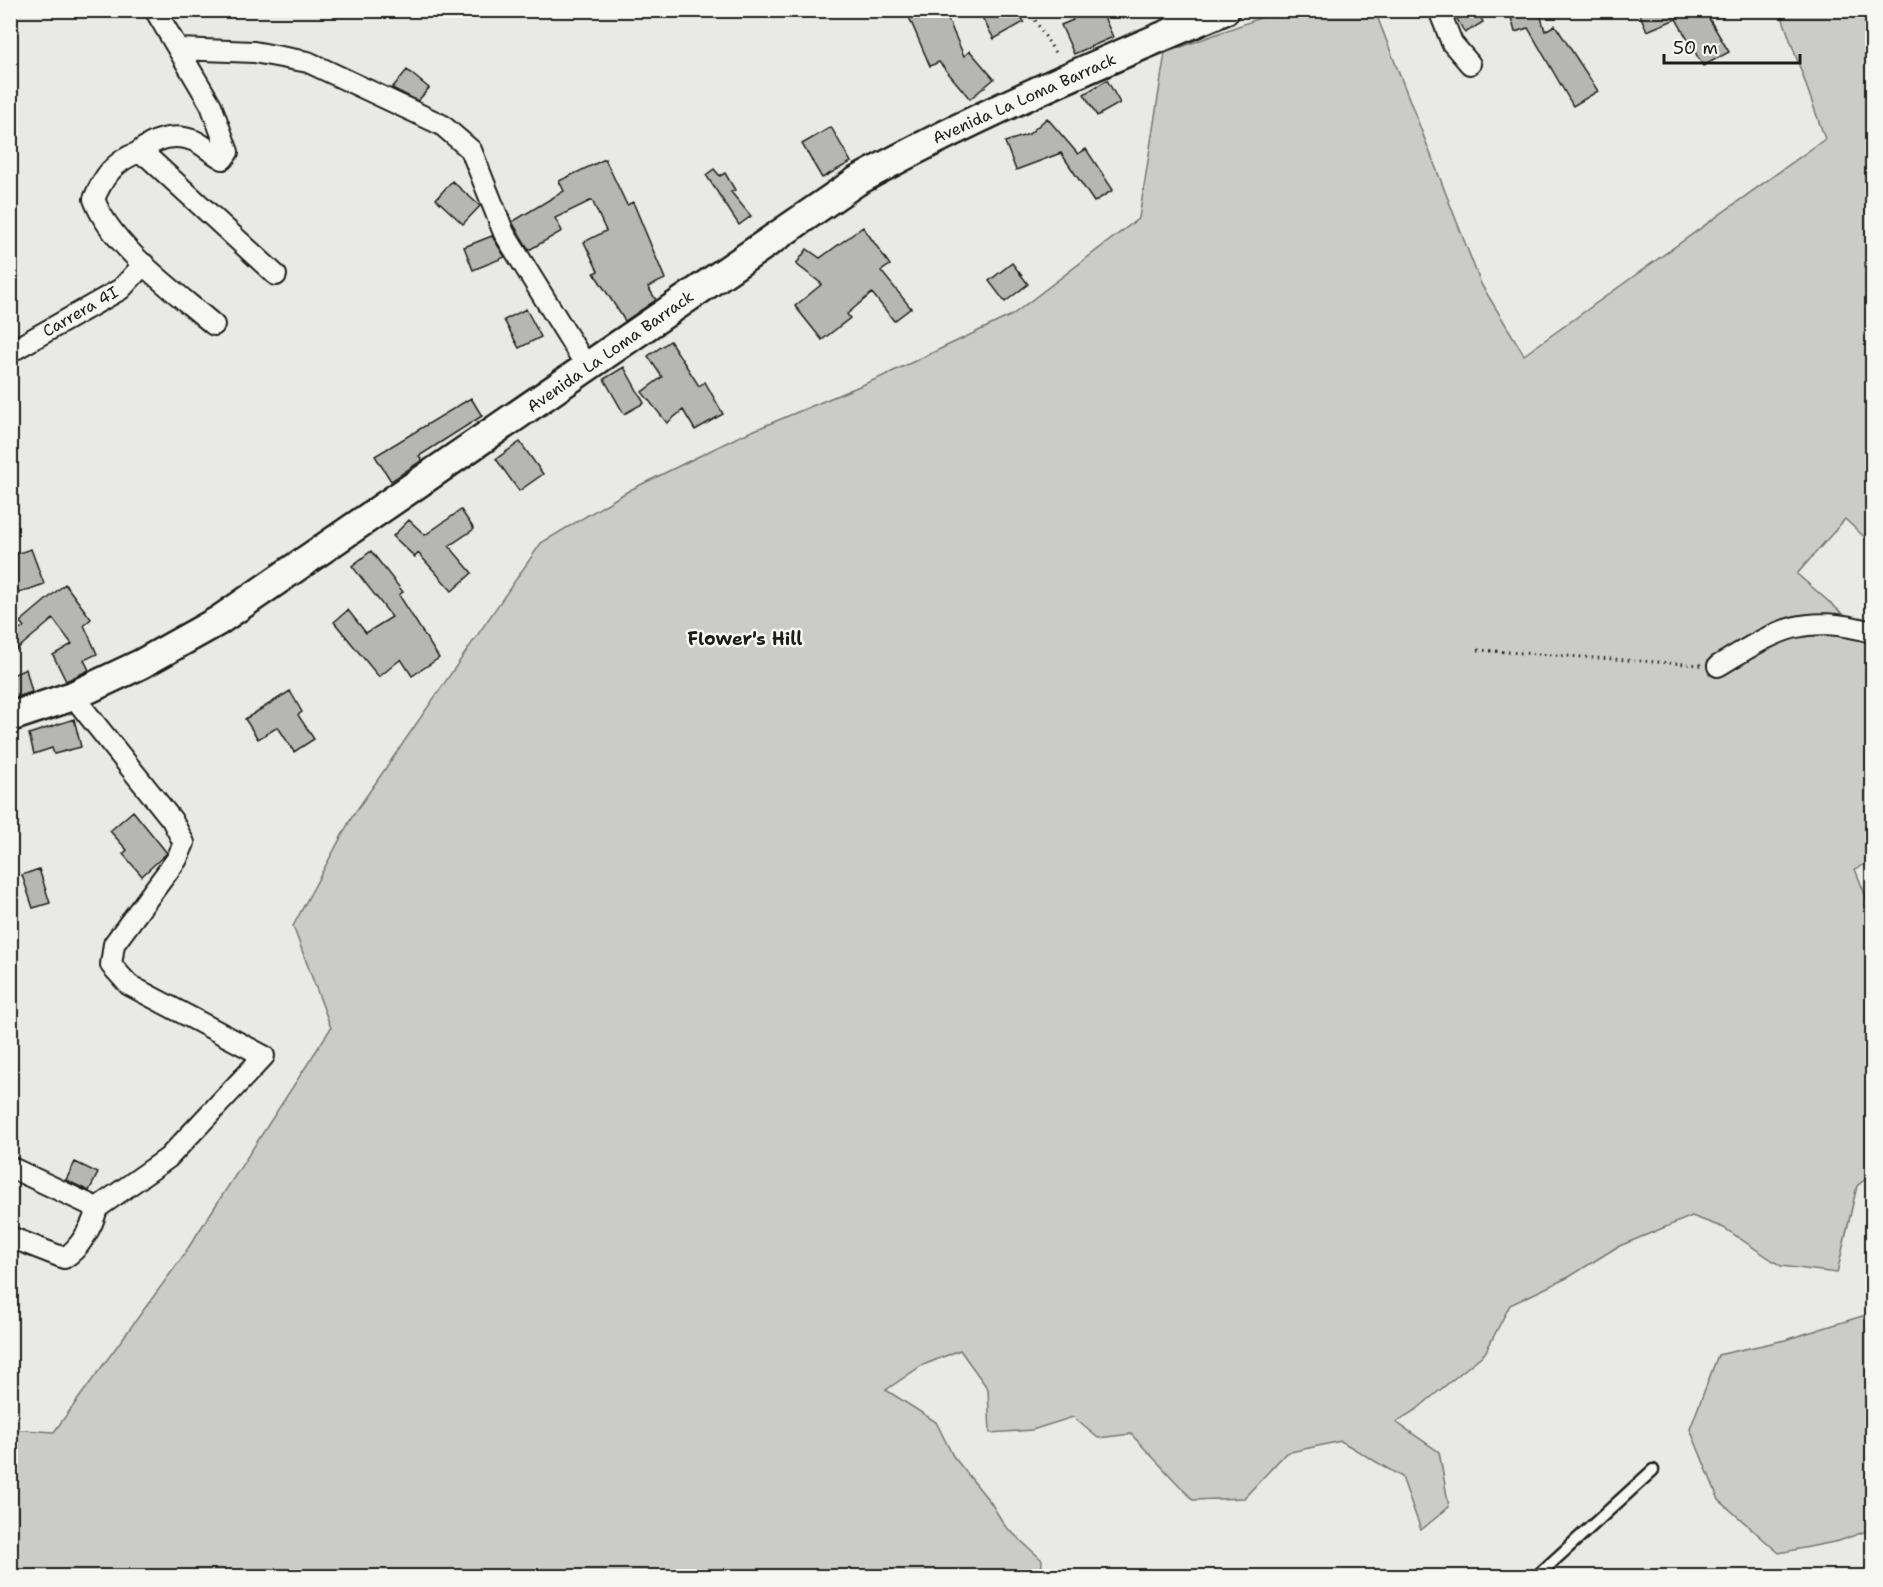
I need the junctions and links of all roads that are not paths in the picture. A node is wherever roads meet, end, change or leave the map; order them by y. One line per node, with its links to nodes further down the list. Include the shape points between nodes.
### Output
1 (155, 10): 5 (street)
2 (1225, 10): 4 (main road, Avenida La Loma Barrack)
3 (1438, 10): 6 (street, via 1452,43)
4 (1173, 20): 12 (main road, Avenida La Loma Barrack, via 858,181)
5 (179, 49): 7 (street, via 211,105 228,152 223,159 194,141 164,138 150,142); 12 (street, via 254,52 308,62 442,125 471,150 504,233)
6 (1470, 64)
7 (137, 153): 8 (street, via 121,159 100,183 94,198 100,215); 9 (street, via 148,157)
8 (144, 264): 10 (street); 11 (street, Carrera 4I, via 121,289)
9 (276, 275)
10 (214, 325)
11 (10, 352)
12 (587, 367): 15 (main road, Avenida La Loma Barrack, via 218,621)
13 (1872, 632): 14 (street, via 1811,623 1763,639)
14 (1718, 666)
15 (73, 696): 16 (main road, Avenida La Loma Barrack); 18 (street, via 172,820 183,843 177,859 114,944 111,965 129,985 264,1056 168,1158)
16 (10, 717)
17 (10, 1167): 18 (street)
18 (97, 1208): 19 (street, via 94,1221 72,1254 64,1258)
19 (10, 1237)
20 (1653, 1470): 21 (lane)
21 (1537, 1576)

